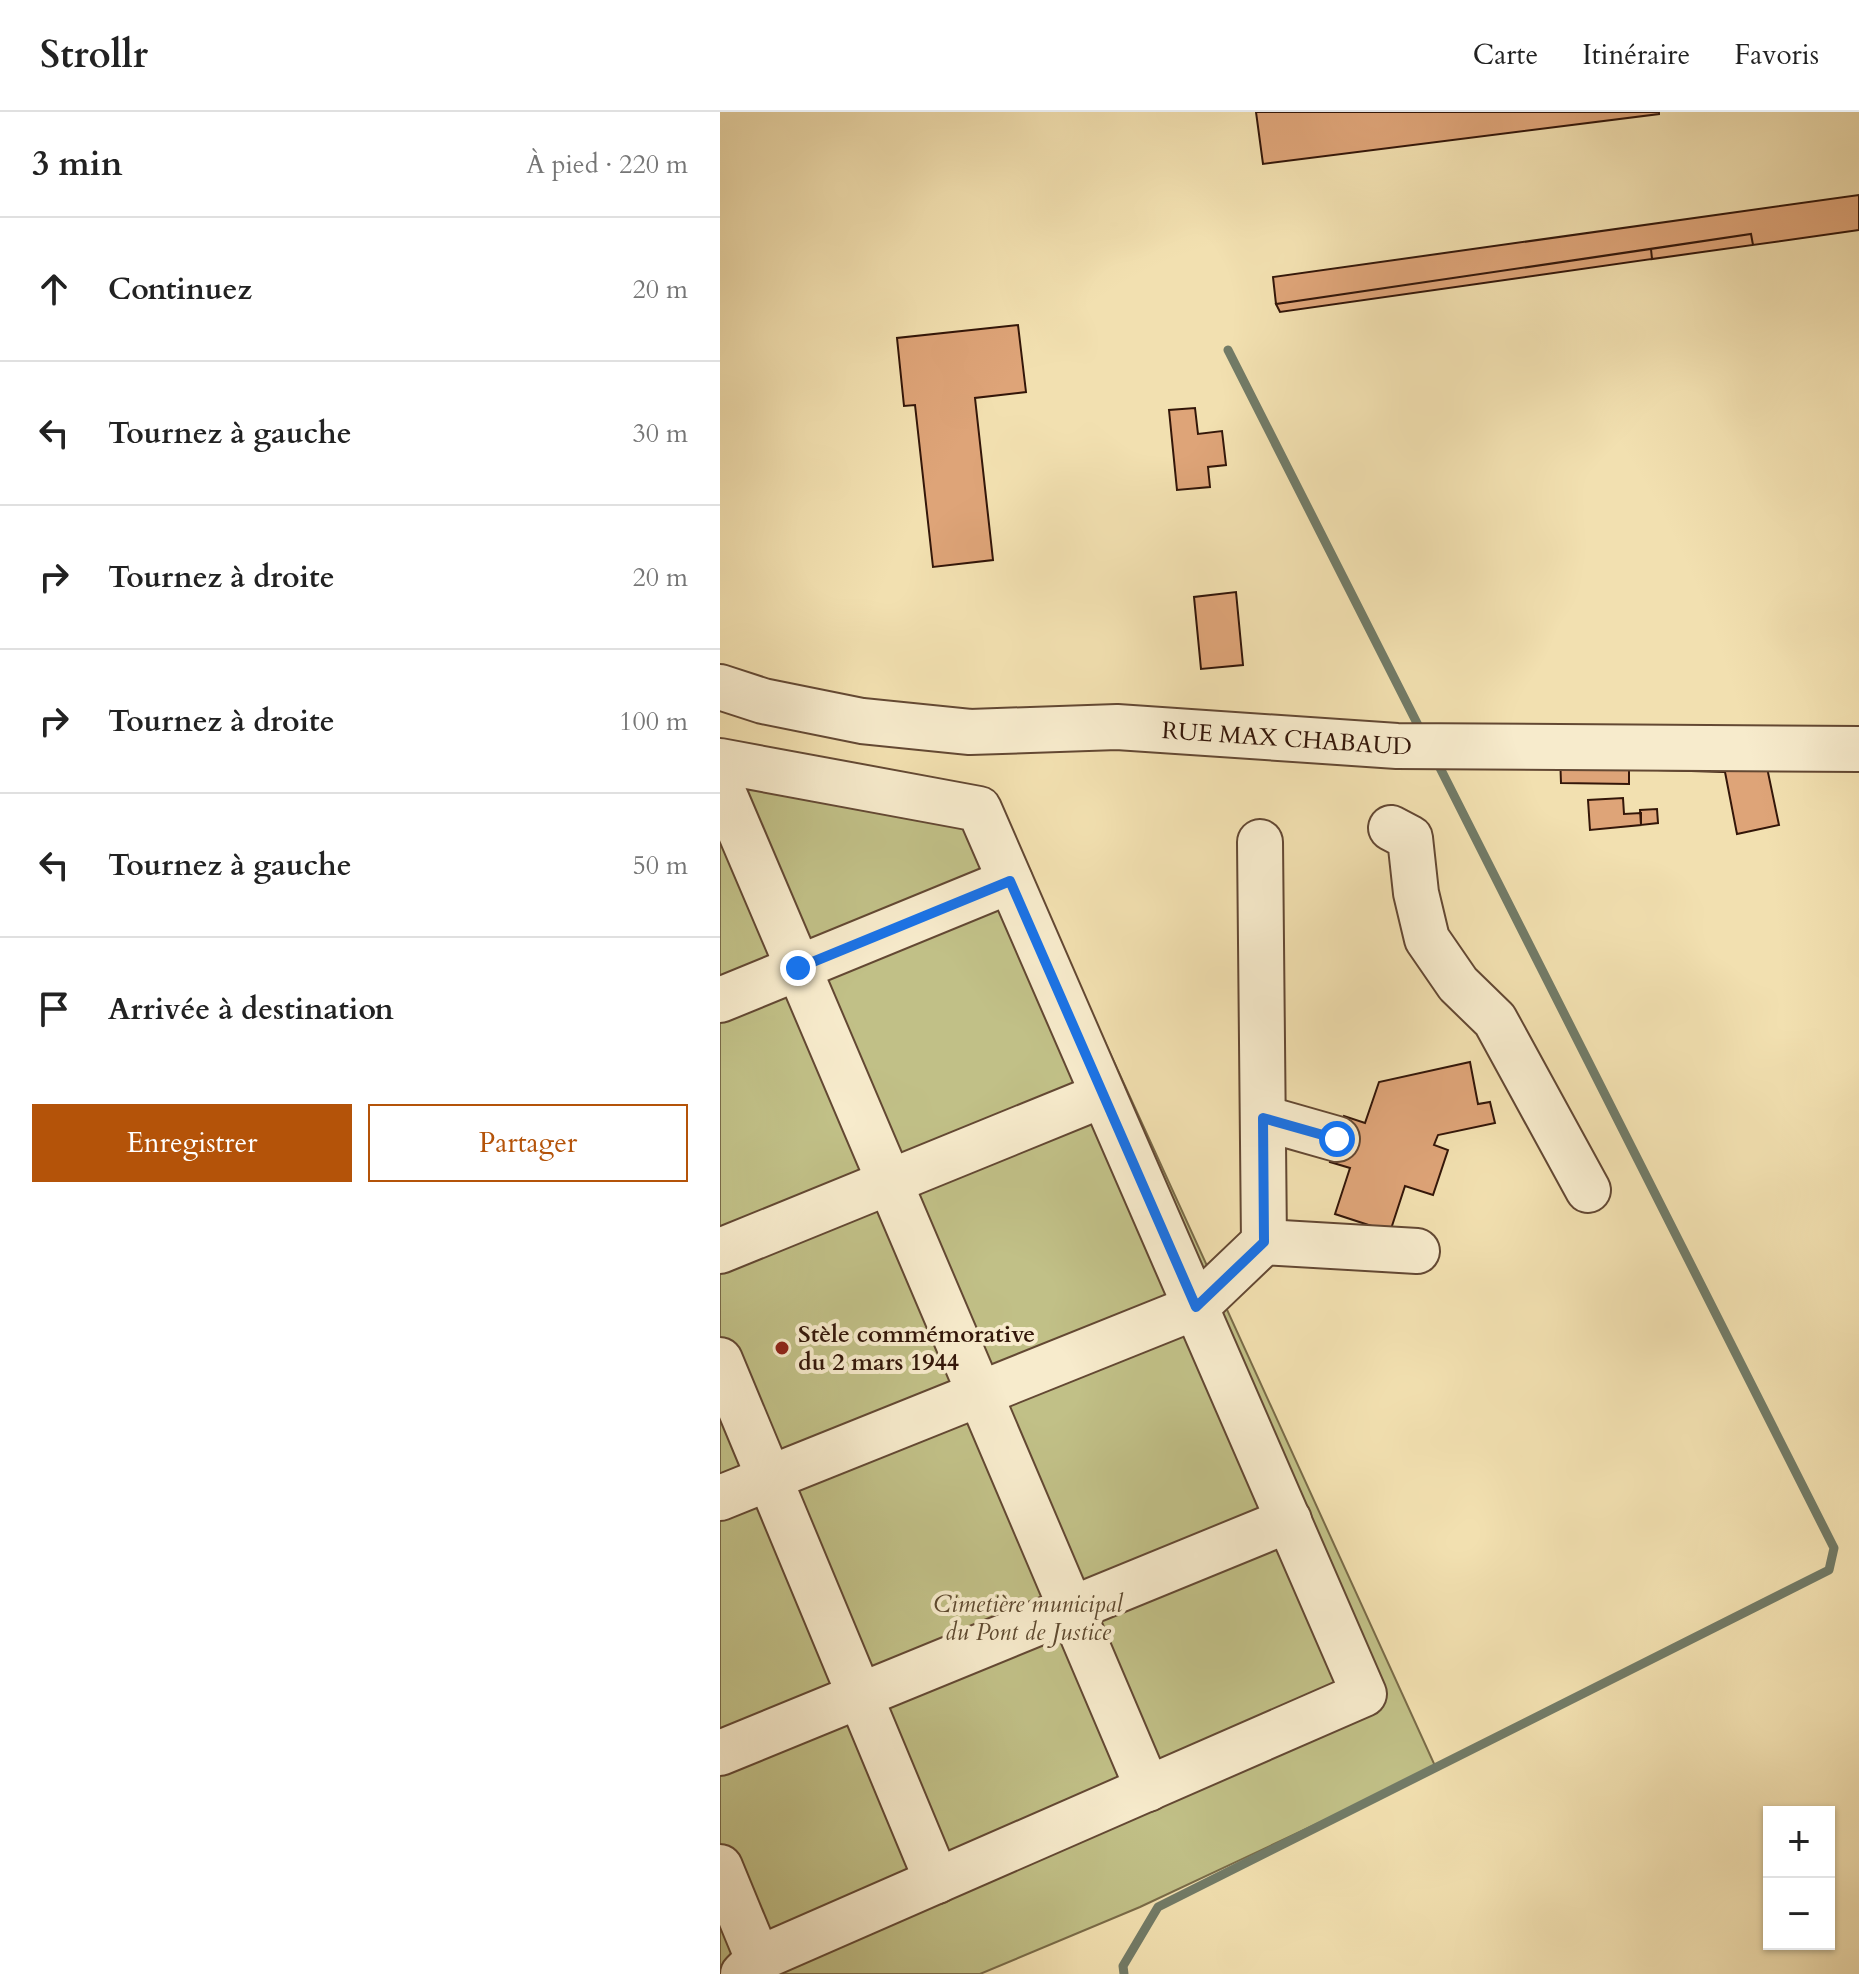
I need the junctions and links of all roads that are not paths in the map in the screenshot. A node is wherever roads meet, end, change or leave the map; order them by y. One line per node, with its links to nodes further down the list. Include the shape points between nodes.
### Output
1 (720, 687): 2 (street, RUE MAX CHABAUD, via 862,721 970,732 1117,727 1402,746)
2 (1859, 749)
3 (720, 761): 7 (street, via 979,809)
4 (720, 784): 8 (street)
5 (1391, 828): 14 (street, via 1410,838 1427,939 1458,984 1495,1020)
6 (1260, 842): 11 (street)
7 (1010, 881): 8 (street); 10 (street)
8 (798, 968): 9 (street); 13 (street)
9 (720, 1000)
10 (1103, 1095): 13 (street); 18 (street)
11 (1263, 1118): 12 (street); 15 (street)
12 (1337, 1139)
13 (889, 1182): 16 (street); 20 (street)
14 (1588, 1190)
15 (1264, 1242): 17 (street); 18 (street)
16 (720, 1251)
17 (1417, 1251)
18 (1196, 1307): 20 (street); 23 (street)
19 (720, 1360): 21 (street)
20 (980, 1394): 21 (street); 24 (street)
21 (769, 1478): 22 (street); 25 (street)
22 (720, 1498)
23 (1289, 1520): 24 (street); 27 (street, via 1364,1694)
24 (1071, 1609): 25 (street); 27 (street)
25 (860, 1695): 26 (street); 29 (street)
26 (720, 1753)
27 (1148, 1789): 29 (street)
28 (720, 1867): 30 (street)
29 (937, 1881): 30 (street)
30 (750, 1967)

